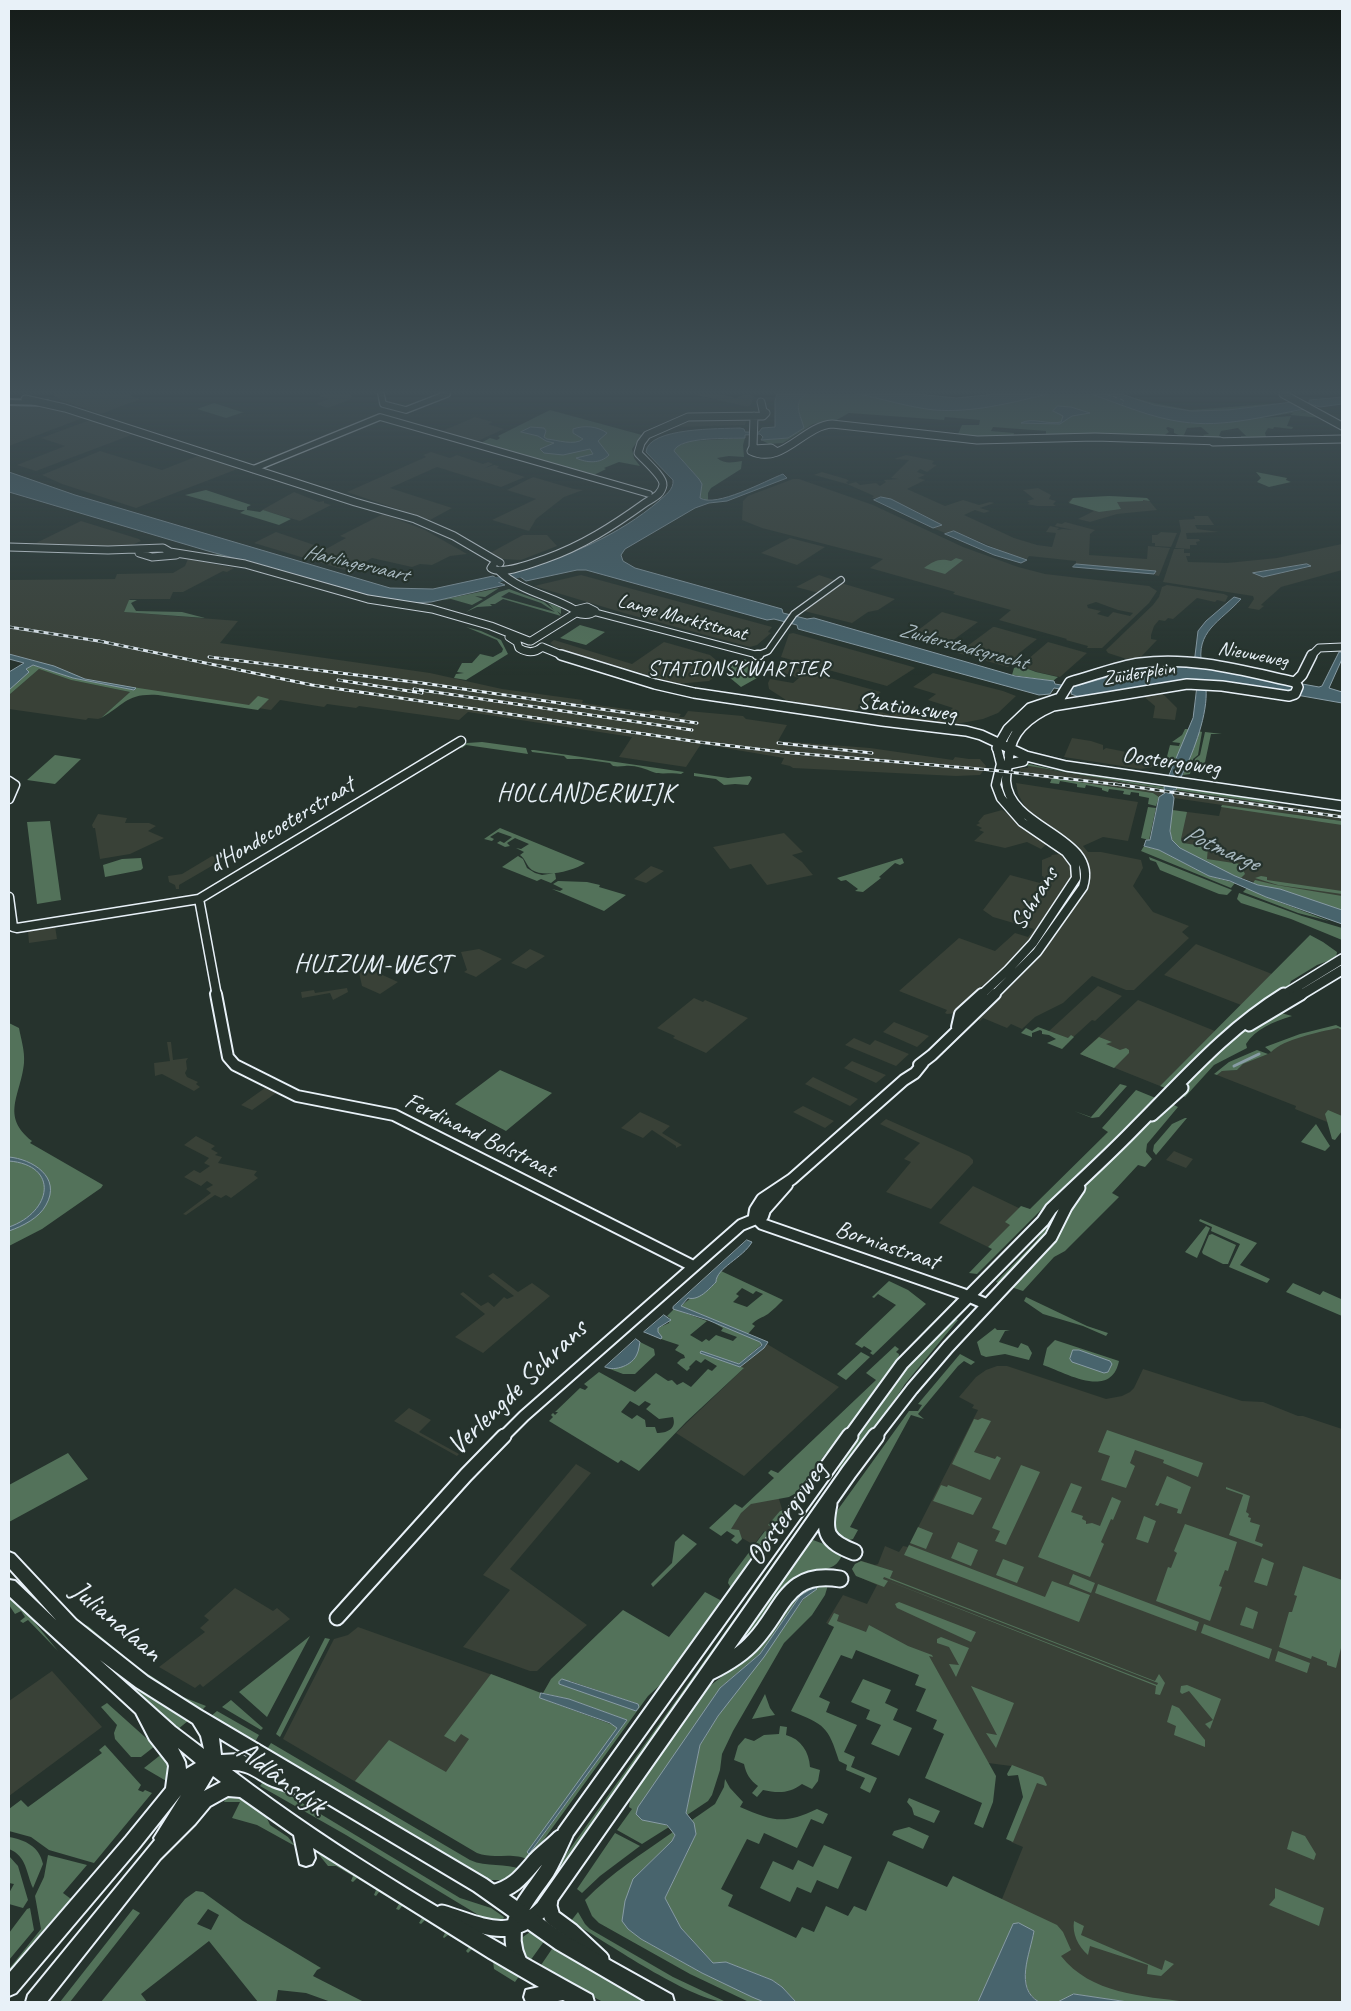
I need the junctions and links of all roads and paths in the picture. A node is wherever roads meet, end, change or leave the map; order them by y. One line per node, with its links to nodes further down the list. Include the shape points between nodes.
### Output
1 (314, 488): 6 (main road, via 399,515 456,541)
2 (628, 488): 4 (street)
3 (657, 488): 4 (main road)
4 (653, 495): 6 (main road, via 616,524 568,548)
5 (9, 547): 10 (main road, via 91,548 147,552 152,557 166,553 204,556 245,564 386,604)
6 (505, 571): 8 (main road, via 524,591)
7 (842, 580): 11 (street, via 798,610)
8 (579, 611): 9 (main road); 12 (main road, via 540,638); 14 (main road, via 542,641)
9 (594, 612): 16 (street, Lange Marktstraat, via 750,654)
10 (461, 618): 12 (main road); 13 (main road, via 500,632)
11 (786, 626): 16 (street, via 768,651)
12 (530, 641): 13 (main road); 14 (main road)
13 (518, 645): 14 (main road, via 523,651)
14 (540, 647): 21 (main road)
15 (1342, 647): 17 (main road, via 1328,644 1319,648 1310,655)
16 (761, 654)
17 (1305, 667): 18 (main road, via 1294,676); 19 (main road, via 1303,675)
18 (1284, 678): 19 (main road, Nieuweweg); 20 (main road, Nieuweweg, via 1204,663 1139,663 1073,680)
19 (1295, 682): 22 (main road, Zuiderplein, via 1298,687 1292,696 1201,684 1166,686)
20 (1065, 690): 22 (main road, Zuiderplein, via 1068,698); 23 (main road, via 1060,698 1030,708)
21 (693, 694): 24 (main road, Stationsweg); 26 (main road, Stationsweg, via 879,726 951,733)
22 (1080, 702): 27 (main road, Zuiderplein, via 1038,712 1012,739)
23 (1008, 729): 24 (main road, via 994,736); 26 (main road)
24 (981, 735): 26 (main road, Stationsweg)
25 (461, 740): 35 (street, d'Hondecoeterstraat)
26 (997, 745): 27 (main road, Oostergoweg); 39 (street, Schrans, via 1001,764 996,785 1000,798 1022,822 1066,852 1075,864 1076,878 1027,950 960,1014)
27 (1009, 756): 29 (main road, Oostergoweg, via 1027,756); 29 (main road, Oostergoweg, via 1056,769); 39 (street, Schrans, via 1006,782 1012,799 1034,822 1075,850 1084,862 1086,881 1037,952 968,1021)
28 (12, 782): 31 (street)
29 (1166, 783): 30 (main road, Oostergoweg)
30 (1178, 784): 32 (main road, Oostergoweg); 33 (main road, Oostergoweg)
31 (9, 799)
32 (1342, 806)
33 (1342, 810)
34 (9, 898): 35 (street, via 15,928)
35 (199, 899): 38 (street, d'Hondecoeterstraat)
36 (1342, 959): 40 (main road, Oostergoweg, via 1263,1007)
37 (1342, 970): 40 (main road, Oostergoweg)
38 (215, 986): 43 (street, Ferdinand Bolstraat, via 228,1057 235,1065 297,1096 394,1115)
39 (958, 1023): 42 (street, via 946,1042 911,1077 792,1179)
40 (1229, 1036): 41 (main road, Oostergoweg, via 1190,1073 1167,1104 1137,1126)
41 (1084, 1179): 44 (main road, Oostergoweg); 45 (main road, Oostergoweg, via 1051,1237)
42 (759, 1217): 43 (street, Verlengde Schrans, via 736,1222); 44 (street, Borniastraat, via 762,1224)
43 (693, 1266): 51 (street, Verlengde Schrans, via 518,1422)
44 (968, 1296): 45 (street, Borniastraat); 61 (main road, Oostergoweg, via 902,1364)
45 (986, 1304): 46 (main road, Oostergoweg, via 912,1389)
46 (830, 1499): 47 (main road, via 826,1533 834,1543); 52 (main road, Oostergoweg)
47 (854, 1552)
48 (9, 1558): 54 (main road, Julianalaan, via 87,1640 142,1682)
49 (840, 1578): 52 (main road, via 817,1576 796,1584 748,1648)
50 (9, 1586): 53 (main road, Julianalaan)
51 (337, 1618)
52 (707, 1674): 65 (main road, Oostergoweg)
53 (138, 1704): 56 (main road, Julianalaan); 58 (main road, Julianalaan, via 159,1740 174,1755 178,1765)
54 (197, 1716): 55 (main road, Julianalaan); 56 (main road, Julianalaan, via 212,1743)
55 (232, 1738): 59 (main road, Aldlânsdyk)
56 (210, 1764): 57 (main road, Aldlânsdyk); 58 (main road, via 190,1775); 59 (main road, Aldlânsdyk, via 226,1761 246,1764 275,1779); 62 (main road, via 203,1780 178,1812)
57 (243, 1789): 60 (main road, Aldlânsdyk); 62 (main road, via 226,1788 211,1795)
58 (174, 1790): 70 (main road)
59 (336, 1800): 64 (main road, Aldlânsdyk)
60 (302, 1831): 63 (main road); 66 (main road, Aldlânsdyk)
61 (566, 1832): 64 (main road, Oostergoweg, via 522,1879 510,1888); 67 (main road, Oostergoweg)
62 (154, 1853): 73 (main road)
63 (306, 1858)
64 (492, 1893): 67 (main road, Aldlânsdyk)
65 (551, 1896): 67 (main road, Oostergoweg); 69 (main road, Aldlânsdyk, via 552,1917)
66 (426, 1909): 67 (main road, Aldlânsdyk, via 477,1922 490,1929 500,1930); 68 (main road, Aldlânsdyk)
67 (521, 1920): 68 (main road, via 510,1936 514,1954); 69 (main road, Aldlânsdyk)
68 (525, 1969): 71 (main road, Aldlânsdyk)
69 (619, 1976): 75 (main road, Aldlânsdyk)
70 (9, 1988)
71 (563, 1991): 72 (main road); 74 (main road, Aldlânsdyk)
72 (533, 1997)
73 (35, 2002)
74 (585, 2002)
75 (665, 2002)

